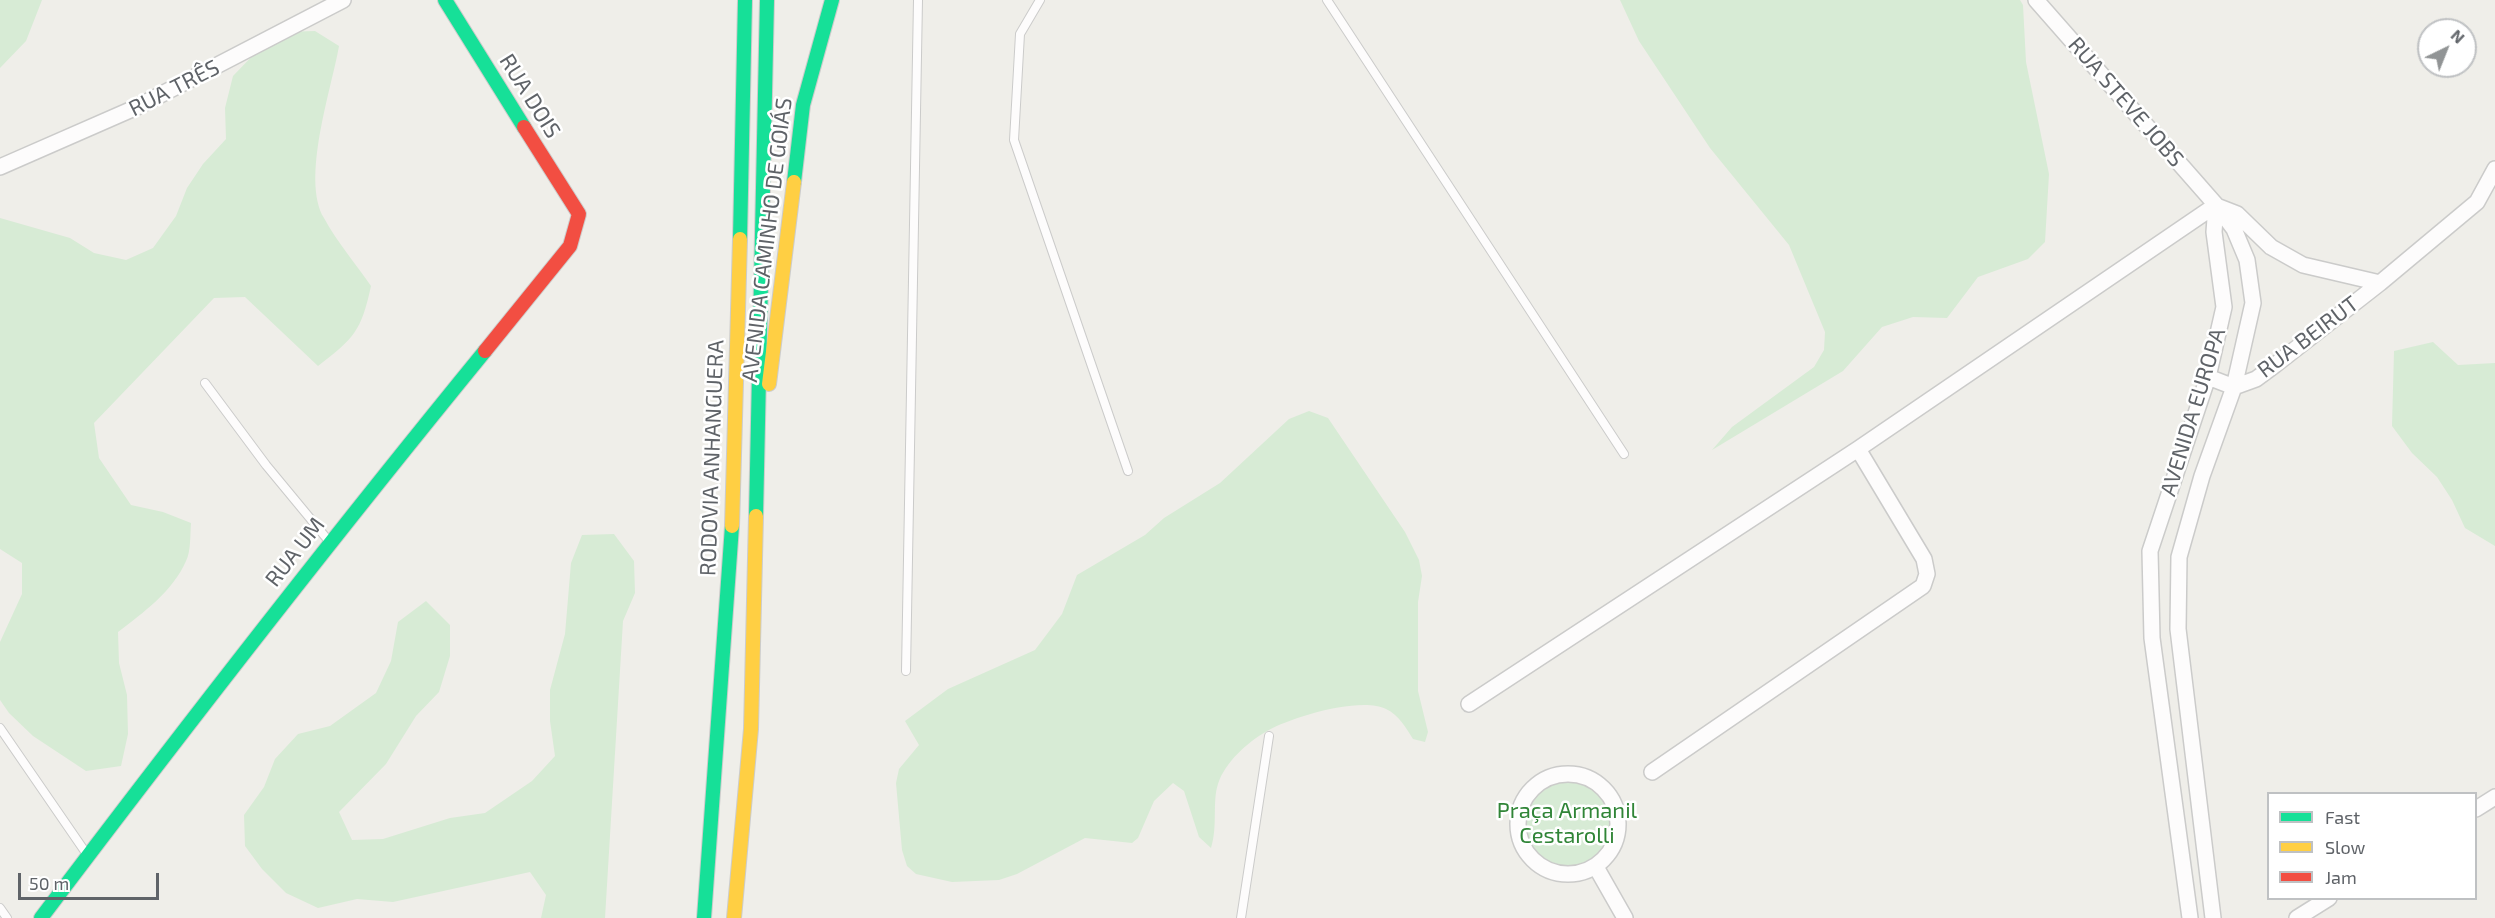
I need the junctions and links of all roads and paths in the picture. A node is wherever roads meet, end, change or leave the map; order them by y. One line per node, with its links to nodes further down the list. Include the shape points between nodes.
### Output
1 (343, 0): 10 (street, RUA TRÊS, via 137,107)
2 (446, 0): 13 (main road, RUA DOIS)
3 (745, 0): 36 (main road, RODOVIA ANHANGUERA, via 735,489)
4 (767, 0): 21 (main road, RODOVIA ANHANGUERA)
5 (832, 0): 21 (main road, AVENIDA CAMINHO DE GOIÁS, via 803,105)
6 (918, 0): 23 (lane)
7 (1040, 0): 20 (lane, via 1020,34 1014,140)
8 (1327, 0): 19 (lane)
9 (2036, 0): 12 (street, RUA STEVE JOBS)
10 (0, 167)
11 (2495, 169): 14 (street, RUA BEIRUT, via 2477,202)
12 (2216, 206): 14 (street, RUA BEIRUT, via 2237,214 2271,247 2303,266); 15 (street, AVENIDA EUROPA, via 2214,232 2224,307); 17 (street, AVENIDA EUROPA, via 2235,229 2247,260 2253,303); 18 (street)
13 (579, 214): 22 (main road, RUA UM, via 570,246)
14 (2380, 283): 17 (street, RUA BEIRUT, via 2256,379)
15 (2208, 377): 17 (street); 40 (street, AVENIDA EUROPA, via 2150,551 2152,638)
16 (205, 383): 22 (lane)
17 (2234, 387): 41 (street, AVENIDA EUROPA, via 2202,476 2179,557 2178,629)
18 (1858, 449): 24 (street); 27 (street, via 1924,559 1927,574 1923,586)
19 (1624, 454)
20 (1128, 471)
21 (757, 489): 37 (main road, RODOVIA ANHANGUERA, via 751,729)
22 (330, 542): 30 (main road, RUA UM)
23 (906, 671)
24 (1469, 704)
25 (0, 728): 30 (lane)
26 (1269, 736): 38 (lane)
27 (1652, 772)
28 (2495, 797): 29 (street)
29 (2477, 808)
30 (89, 857): 35 (main road, RUA UM)
31 (1596, 867): 31 (street, via 1616,841 1619,824 1612,801 1596,782 1581,775 1564,773 1534,786 1518,815 1518,832 1524,848 1548,870 1564,874); 39 (street)
32 (2326, 900): 42 (street)
33 (0, 908): 34 (lane)
34 (7, 918)
35 (41, 918)
36 (704, 918)
37 (734, 918)
38 (1241, 918)
39 (1625, 918)
40 (2190, 918)
41 (2213, 918)
42 (2297, 918)

